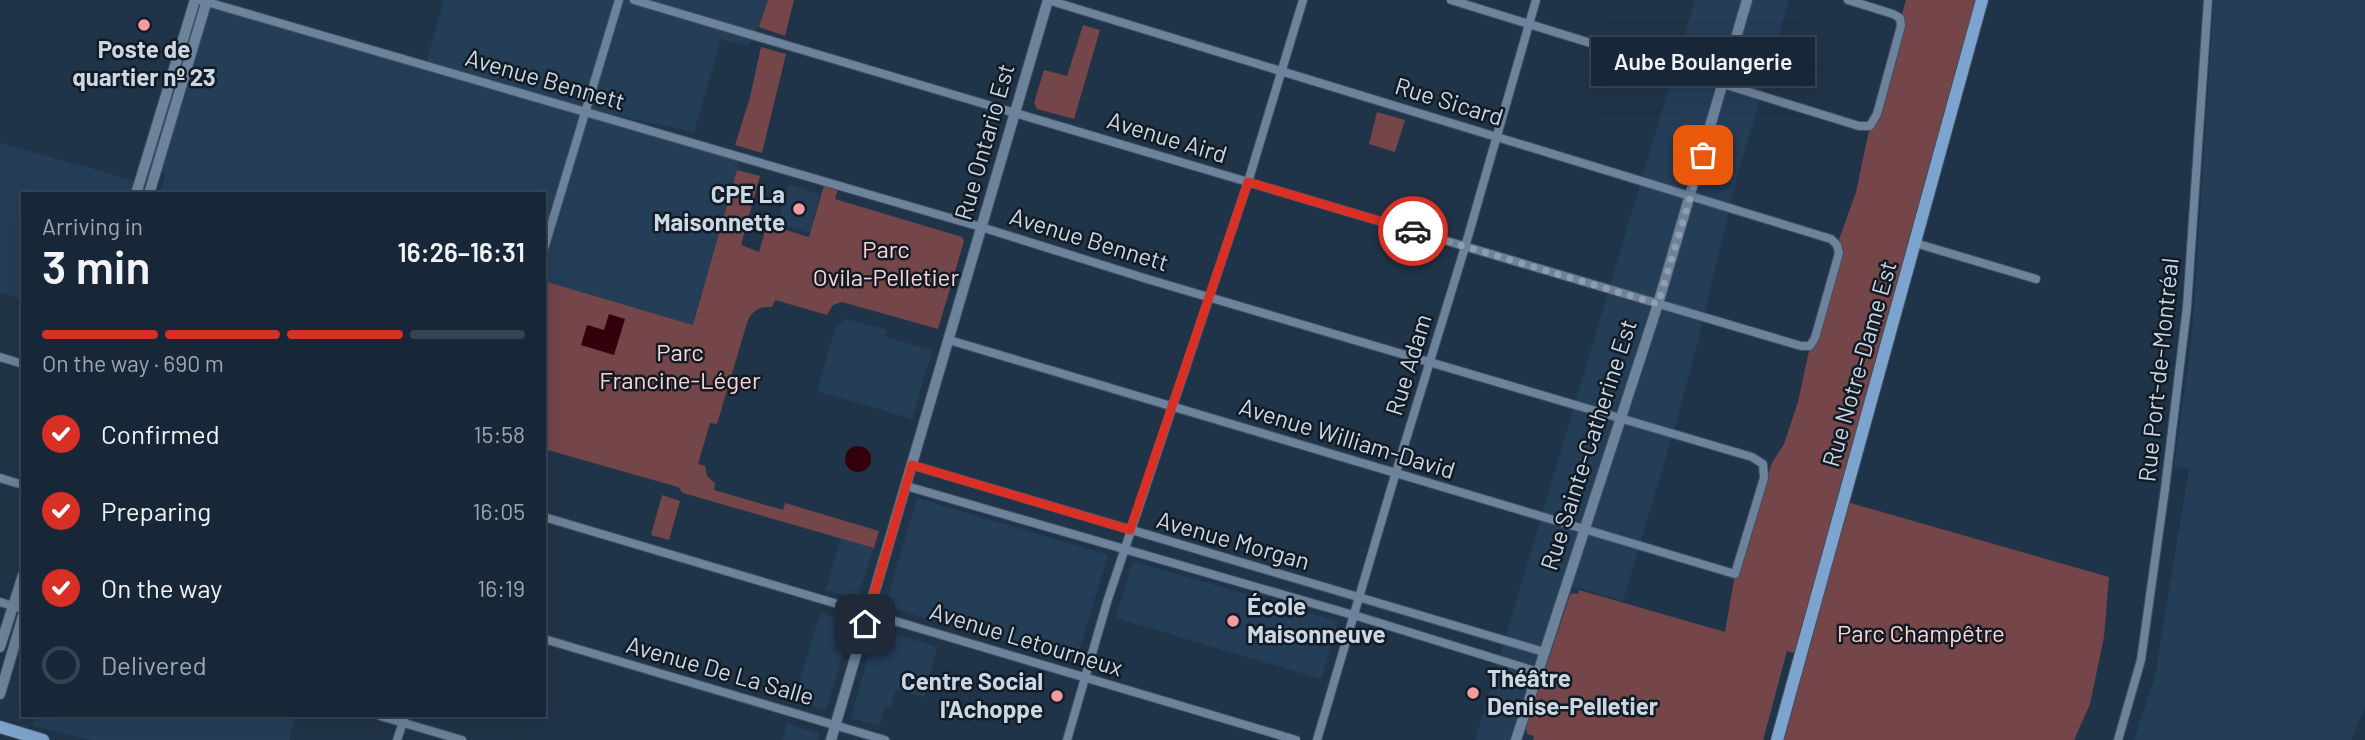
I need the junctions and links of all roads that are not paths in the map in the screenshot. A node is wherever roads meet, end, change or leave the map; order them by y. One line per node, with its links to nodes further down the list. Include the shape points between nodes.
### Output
1 (619, 0): 15 (street)
2 (634, 0): 16 (street, Avenue Aird)
3 (1048, 0): 13 (street, Rue Sicard); 16 (main road, Rue Ontario Est)
4 (1303, 0): 13 (street)
5 (1451, 0): 12 (street)
6 (1536, 0): 12 (street, Rue Adam)
7 (1747, 0): 14 (main road, Rue Sainte-Catherine Est)
8 (1848, 0): 14 (street, via 1900,18 1877,114 1870,126)
9 (1982, 0): 24 (main road, Rue Notre-Dame Est)
10 (2208, 0): 74 (street, Rue Port-de-Montréal, via 2187,307 2165,489 2141,660)
11 (202, 1): 15 (street, Avenue Bennett); 19 (main road); 20 (main road)
12 (1529, 24): 14 (street); 17 (street, Rue Adam)
13 (1282, 71): 17 (street, Rue Sicard); 18 (street)
14 (1723, 84): 21 (main road, Rue Sainte-Catherine Est)
15 (586, 112): 22 (street, Avenue Bennett); 23 (street)
16 (1015, 113): 18 (street, Avenue Aird); 22 (main road, Rue Ontario Est)
17 (1497, 137): 21 (street, Rue Sicard); 25 (street, Rue Adam)
18 (1248, 182): 25 (street, Avenue Aird); 27 (street)
19 (137, 192)
20 (150, 192)
21 (1691, 196): 28 (main road, Rue Sainte-Catherine Est); 30 (street, Rue Sicard, via 1831,239 1837,245 1839,253)
22 (981, 227): 27 (street, Avenue Bennett); 29 (main road, Rue Ontario Est)
23 (546, 242)
24 (1915, 243): 26 (street); 73 (main road, Rue Notre-Dame Est)
25 (1465, 247): 28 (street, Avenue Aird); 32 (street, Rue Adam)
26 (2036, 279)
27 (1210, 296): 32 (street, Avenue Bennett); 34 (street)
28 (1658, 304): 30 (street, Avenue Aird); 35 (main road, Rue Sainte-Catherine Est)
29 (949, 340): 34 (street, Avenue William-David); 36 (main road, Rue Ontario Est)
30 (1810, 346)
31 (0, 357): 33 (street)
32 (1430, 362): 35 (street, Avenue Bennett); 37 (street, Rue Adam)
33 (21, 363)
34 (1173, 407): 37 (street, Avenue William-David); 43 (street)
35 (1621, 418): 42 (main road, Rue Sainte-Catherine Est); 45 (street, Avenue Bennett, via 1763,464 1764,478)
36 (912, 465): 40 (main road, Rue Ontario Est); 43 (street, Avenue Morgan)
37 (1395, 473): 42 (street, Avenue William-David); 47 (street, Rue Adam)
38 (0, 478): 39 (street)
39 (21, 484)
40 (906, 486): 44 (street, Avenue Morgan); 50 (main road, Rue Ontario Est)
41 (546, 518): 50 (street, Avenue Letourneux)
42 (1584, 529): 45 (street, Avenue William-David); 55 (main road, Rue Sainte-Catherine Est)
43 (1130, 530): 44 (street); 47 (street, Avenue Morgan)
44 (1124, 548): 51 (street, Avenue Morgan); 57 (street)
45 (1735, 574)
46 (21, 588): 49 (main road)
47 (1359, 597): 51 (street, Rue Adam); 55 (street, Avenue Morgan)
48 (0, 602): 49 (street)
49 (18, 608): 54 (main road)
50 (869, 613): 57 (street, Avenue Letourneux); 60 (main road, Rue Ontario Est)
51 (1353, 615): 56 (street, Avenue Morgan); 71 (street, Rue Adam)
52 (21, 623): 58 (main road)
53 (546, 640): 60 (street, Avenue De La Salle)
54 (0, 647)
55 (1544, 652): 56 (main road, Rue Sainte-Catherine Est)
56 (1538, 672): 72 (main road, Rue Sainte-Catherine Est)
57 (1084, 678): 69 (street); 70 (street, Avenue Letourneux)
58 (0, 694)
59 (403, 719): 65 (street); 66 (street)
60 (836, 725): 67 (main road, Rue Ontario Est); 68 (street, Avenue De La Salle)
61 (0, 727): 64 (main road)
62 (0, 736): 63 (main road)
63 (14, 740)
64 (43, 740)
65 (397, 740)
66 (462, 740)
67 (831, 740)
68 (885, 740)
69 (1066, 740)
70 (1296, 740)
71 (1317, 740)
72 (1516, 740)
73 (1777, 740)
74 (2118, 740)

